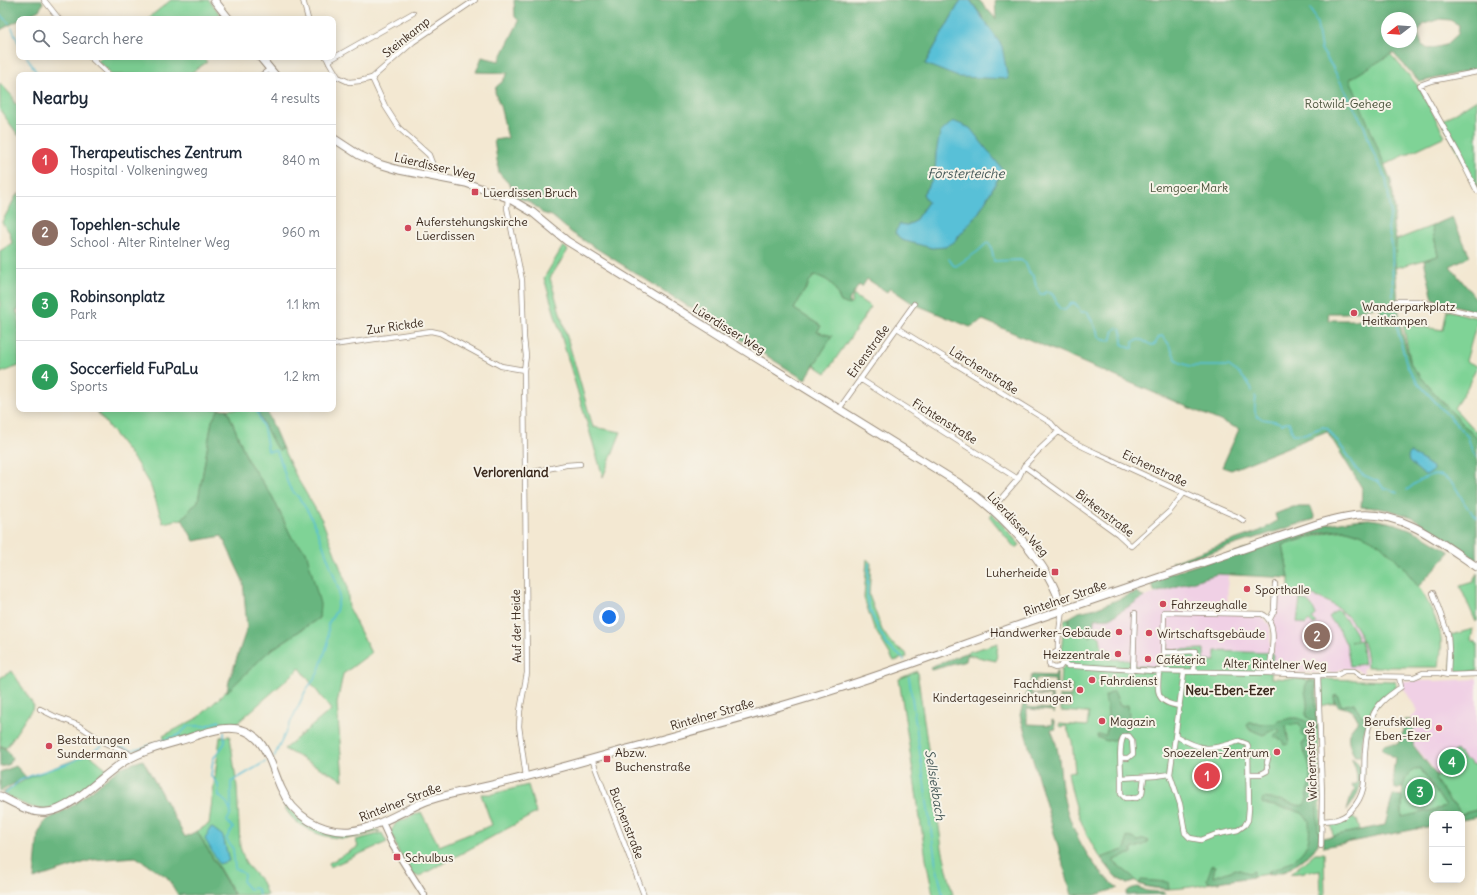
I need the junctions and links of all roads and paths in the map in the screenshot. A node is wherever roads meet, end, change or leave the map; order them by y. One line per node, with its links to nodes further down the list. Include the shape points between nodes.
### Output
1 (44, 0): 6 (street)
2 (214, 0): 7 (main road)
3 (303, 0): 8 (street)
4 (474, 0): 18 (street, Steinkamp, via 413,42)
5 (412, 13): 9 (street)
6 (57, 16)
7 (227, 16)
8 (307, 16)
9 (336, 54)
10 (93, 60): 13 (street)
11 (263, 60): 14 (main road)
12 (328, 60): 15 (street)
13 (106, 72)
14 (273, 72)
15 (335, 72)
16 (1477, 72): 21 (street, via 1420,85)
17 (336, 74): 18 (street, via 349,82)
18 (372, 78): 20 (street, via 399,128 429,155)
19 (336, 140): 20 (main road, Lüerdisser Weg, via 379,164)
20 (437, 176): 22 (main road, Lüerdisser Weg)
21 (1477, 191)
22 (508, 198): 28 (street, Auf der Heide, via 507,208 522,288 526,356); 30 (main road, Lüerdisser Weg, via 532,212 567,241)
23 (1396, 301): 25 (street, via 1417,301)
24 (914, 304): 26 (street, Erlenstraße)
25 (1477, 315)
26 (897, 328): 29 (street, Erlenstraße); 31 (street, Lärchenstraße, via 1051,423)
27 (336, 345): 28 (street, Zur Rickde, via 431,331 440,333 501,366)
28 (524, 370): 34 (street, Auf der Heide)
29 (860, 379): 30 (street, Erlenstraße); 35 (street, Fichtenstraße)
30 (839, 409): 37 (main road, Lüerdisser Weg, via 957,482)
31 (1058, 432): 33 (street); 36 (street, Eichenstraße)
32 (580, 464): 34 (street)
33 (1024, 466): 35 (street); 36 (street, Birkenstraße, via 1131,546 1170,511)
34 (524, 474): 66 (street, Auf der Heide, via 527,673 519,726)
35 (1018, 479): 37 (street)
36 (1184, 493): 38 (street, Eichenstraße)
37 (992, 510): 42 (main road, Lüerdisser Weg, via 1035,556 1055,590)
38 (1244, 521)
39 (1477, 567): 42 (main road, Rintelner Straße, via 1421,530 1402,522 1371,515 1344,517)
40 (1275, 584): 44 (street, via 1274,611)
41 (1433, 593): 55 (street, via 1448,634)
42 (1062, 610): 45 (street); 63 (main road, Rintelner Straße, via 844,687)
43 (1135, 613): 48 (street)
44 (1270, 619): 46 (street, via 1262,614 1164,612); 52 (street, via 1272,631)
45 (1058, 650): 47 (street); 47 (street, via 1049,660 1050,666 1060,667)
46 (1163, 652): 49 (street); 51 (street, via 1195,651)
47 (1063, 663): 48 (street, Alter Rintelner Weg, via 1068,666)
48 (1133, 670): 49 (street, Alter Rintelner Weg)
49 (1161, 671): 50 (street, Alter Rintelner Weg); 57 (street, via 1157,687 1161,698 1168,704)
50 (1184, 672): 51 (street, Alter Rintelner Weg); 57 (street)
51 (1194, 672): 52 (street, Alter Rintelner Weg)
52 (1268, 673): 54 (street, Alter Rintelner Weg)
53 (1477, 674): 55 (street, Alter Rintelner Weg)
54 (1318, 675): 56 (street, Alter Rintelner Weg, via 1337,675 1344,671 1354,671 1361,676); 70 (street, Wichernstraße)
55 (1448, 675): 56 (street, Alter Rintelner Weg, via 1422,673)
56 (1399, 677): 70 (street, via 1401,688 1381,703 1371,721 1365,752 1364,787 1360,800 1342,818)
57 (1180, 706): 59 (street)
58 (40, 709): 61 (street, via 78,725)
59 (1176, 736): 60 (street, via 1196,746 1210,748 1239,740 1247,744); 64 (street)
60 (1248, 753): 65 (street); 65 (street, via 1264,754 1268,758 1267,771)
61 (132, 757): 69 (main road, Rintelner Straße, via 71,802 54,811 32,811); 71 (main road, Rintelner Straße, via 224,729 238,729 249,732 262,744 287,799 301,816 313,824 341,831 362,829)
62 (1121, 758): 62 (street, via 1128,758 1133,754 1132,740 1129,736 1121,739); 68 (street)
63 (592, 759): 66 (main road, Rintelner Straße); 74 (street, Buchenstraße)
64 (1170, 774): 65 (street, via 1180,804 1185,833 1194,840 1238,830 1245,825 1249,814); 67 (street)
65 (1248, 774)
66 (526, 777): 71 (main road, Rintelner Straße, via 436,798)
67 (1144, 777): 68 (street); 68 (street, via 1142,794 1138,798 1125,798 1121,794)
68 (1121, 778)
69 (0, 796)
70 (1322, 821): 72 (street, Wichernstraße)
71 (382, 822): 73 (street, via 392,844)
72 (1321, 846)
73 (424, 895)
74 (644, 895)

